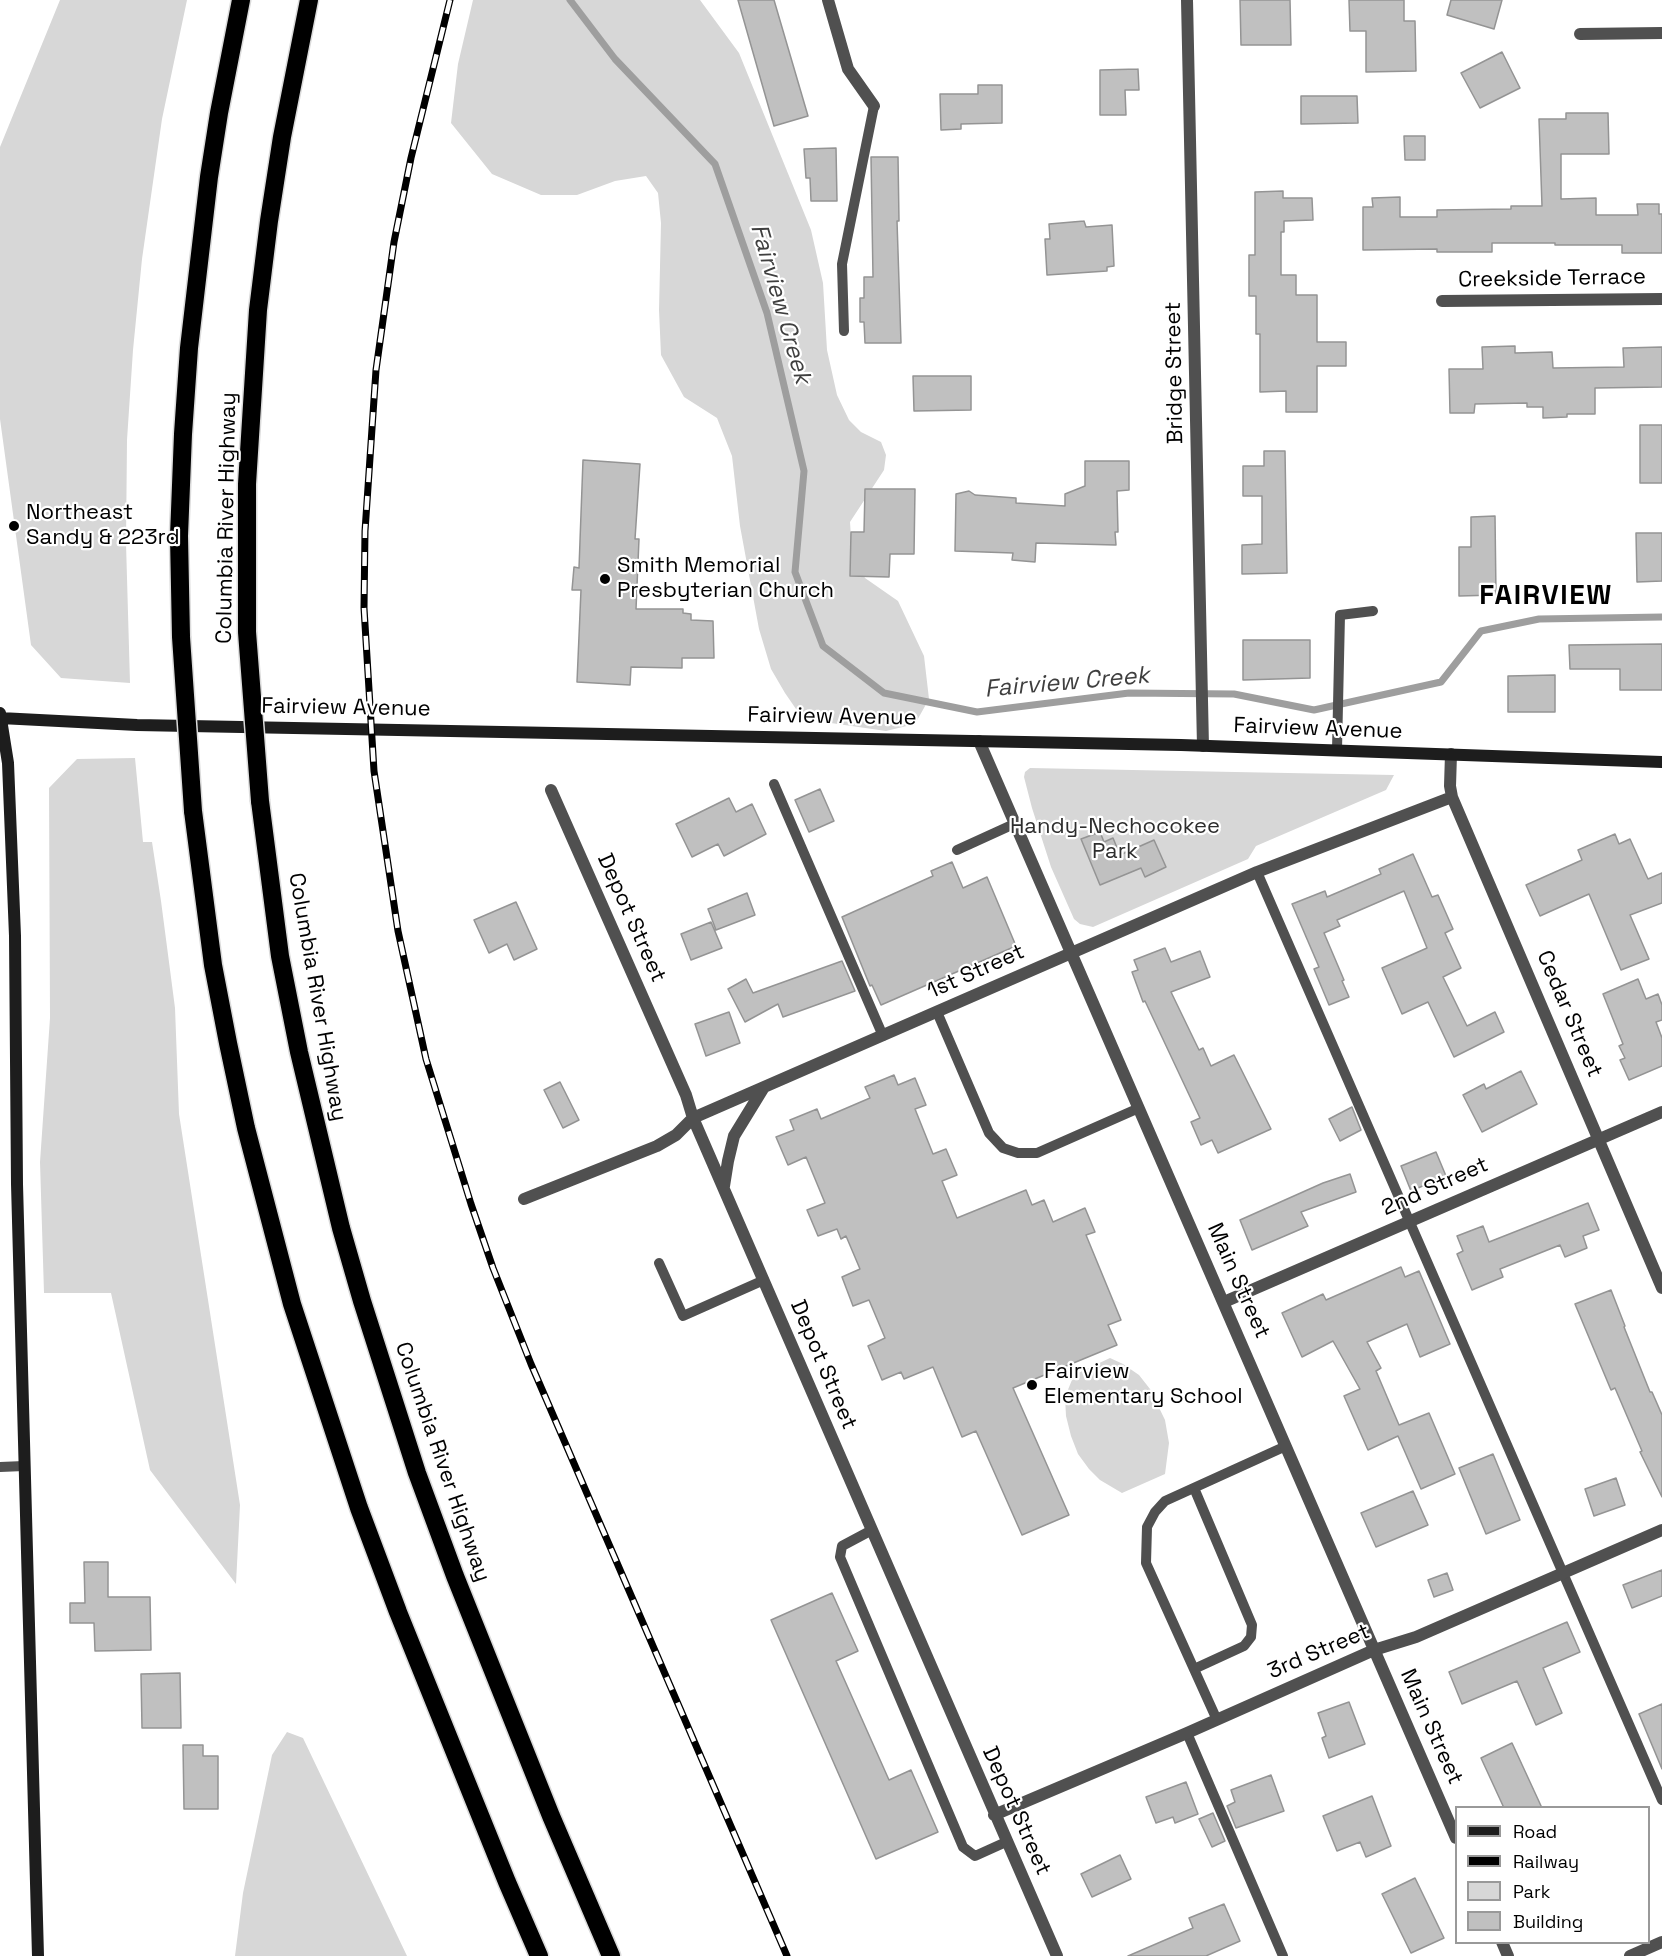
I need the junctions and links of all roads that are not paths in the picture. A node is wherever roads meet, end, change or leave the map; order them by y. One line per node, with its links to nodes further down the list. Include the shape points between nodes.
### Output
1 (241, 0): 56 (highway, Columbia River Highway, bridge, via 209,177 189,348 179,536 181,637 193,811 213,965 246,1128 292,1304 337,1444 398,1612)
2 (309, 0): 57 (highway, Columbia River Highway, bridge, via 269,221 258,310 247,484 247,632 260,801 280,956 330,1186 413,1463 546,1805)
3 (828, 0): 7 (street, via 848,69)
4 (1187, 0): 14 (street, Bridge Street)
5 (1662, 33): 6 (street)
6 (1580, 34)
7 (874, 106): 10 (lane, via 842,264)
8 (1662, 299): 9 (street, Creekside Terrace)
9 (1442, 301)
10 (844, 331)
11 (1373, 611): 15 (lane, via 1340,615)
12 (0, 716): 13 (main road, Fairview Avenue, via 148,725); 40 (main road, via 8,763 15,936)
13 (979, 741): 14 (main road, Fairview Avenue); 21 (street, Main Street)
14 (1203, 746): 15 (main road, Fairview Avenue)
15 (1337, 750): 16 (main road, Fairview Avenue)
16 (1451, 754): 17 (main road, Fairview Avenue); 20 (street, Cedar Street)
17 (1662, 762)
18 (774, 784): 26 (lane)
19 (551, 790): 30 (street, Depot Street)
20 (1452, 798): 23 (street, 1st Street); 31 (street, Cedar Street)
21 (1014, 824): 22 (lane); 24 (street, Main Street)
22 (957, 850)
23 (1257, 872): 24 (street, 1st Street); 34 (lane)
24 (1070, 953): 25 (street, 1st Street); 28 (street, Main Street)
25 (937, 1012): 26 (street, 1st Street); 28 (lane, via 989,1133 1003,1148 1037,1153)
26 (883, 1036): 27 (street, 1st Street)
27 (764, 1087): 30 (street, 1st Street); 32 (street, via 734,1136)
28 (1139, 1108): 38 (street, Main Street)
29 (1662, 1112): 31 (street, 2nd Street)
30 (693, 1118): 32 (street, Depot Street); 33 (street, 1st Street, via 657,1146)
31 (1599, 1139): 34 (street, 2nd Street); 37 (street, Cedar Street)
32 (724, 1187): 36 (street, Depot Street)
33 (524, 1199)
34 (1409, 1221): 38 (street, 2nd Street); 45 (lane)
35 (659, 1263): 36 (lane, via 683,1316)
36 (764, 1280): 43 (street, Depot Street)
37 (1662, 1288)
38 (1224, 1302): 39 (street, Main Street)
39 (1286, 1446): 42 (lane); 46 (street, Main Street)
40 (24, 1466): 41 (lane); 55 (main road)
41 (0, 1467)
42 (1194, 1488): 47 (lane, via 1166,1501 1155,1512 1147,1527 1145,1545 1146,1563); 47 (lane, via 1252,1625 1251,1637 1244,1646)
43 (872, 1530): 51 (street, Depot Street); 53 (lane, via 842,1546 840,1557 963,1847 975,1856)
44 (1662, 1530): 45 (street, 3rd Street)
45 (1563, 1573): 46 (street, 3rd Street, via 1416,1637); 50 (lane)
46 (1374, 1650): 48 (street, 3rd Street); 52 (street, Main Street)
47 (1194, 1669): 48 (lane)
48 (1216, 1720): 49 (street, 3rd Street)
49 (1187, 1733): 51 (street, 3rd Street); 59 (lane)
50 (1662, 1800)
51 (994, 1815): 53 (street, Depot Street)
52 (1455, 1836)
53 (1006, 1842): 58 (street, Depot Street)
54 (1662, 1942): 60 (street)
55 (38, 1956)
56 (539, 1956)
57 (611, 1956)
58 (1057, 1956)
59 (1283, 1956)
60 (1630, 1956)

